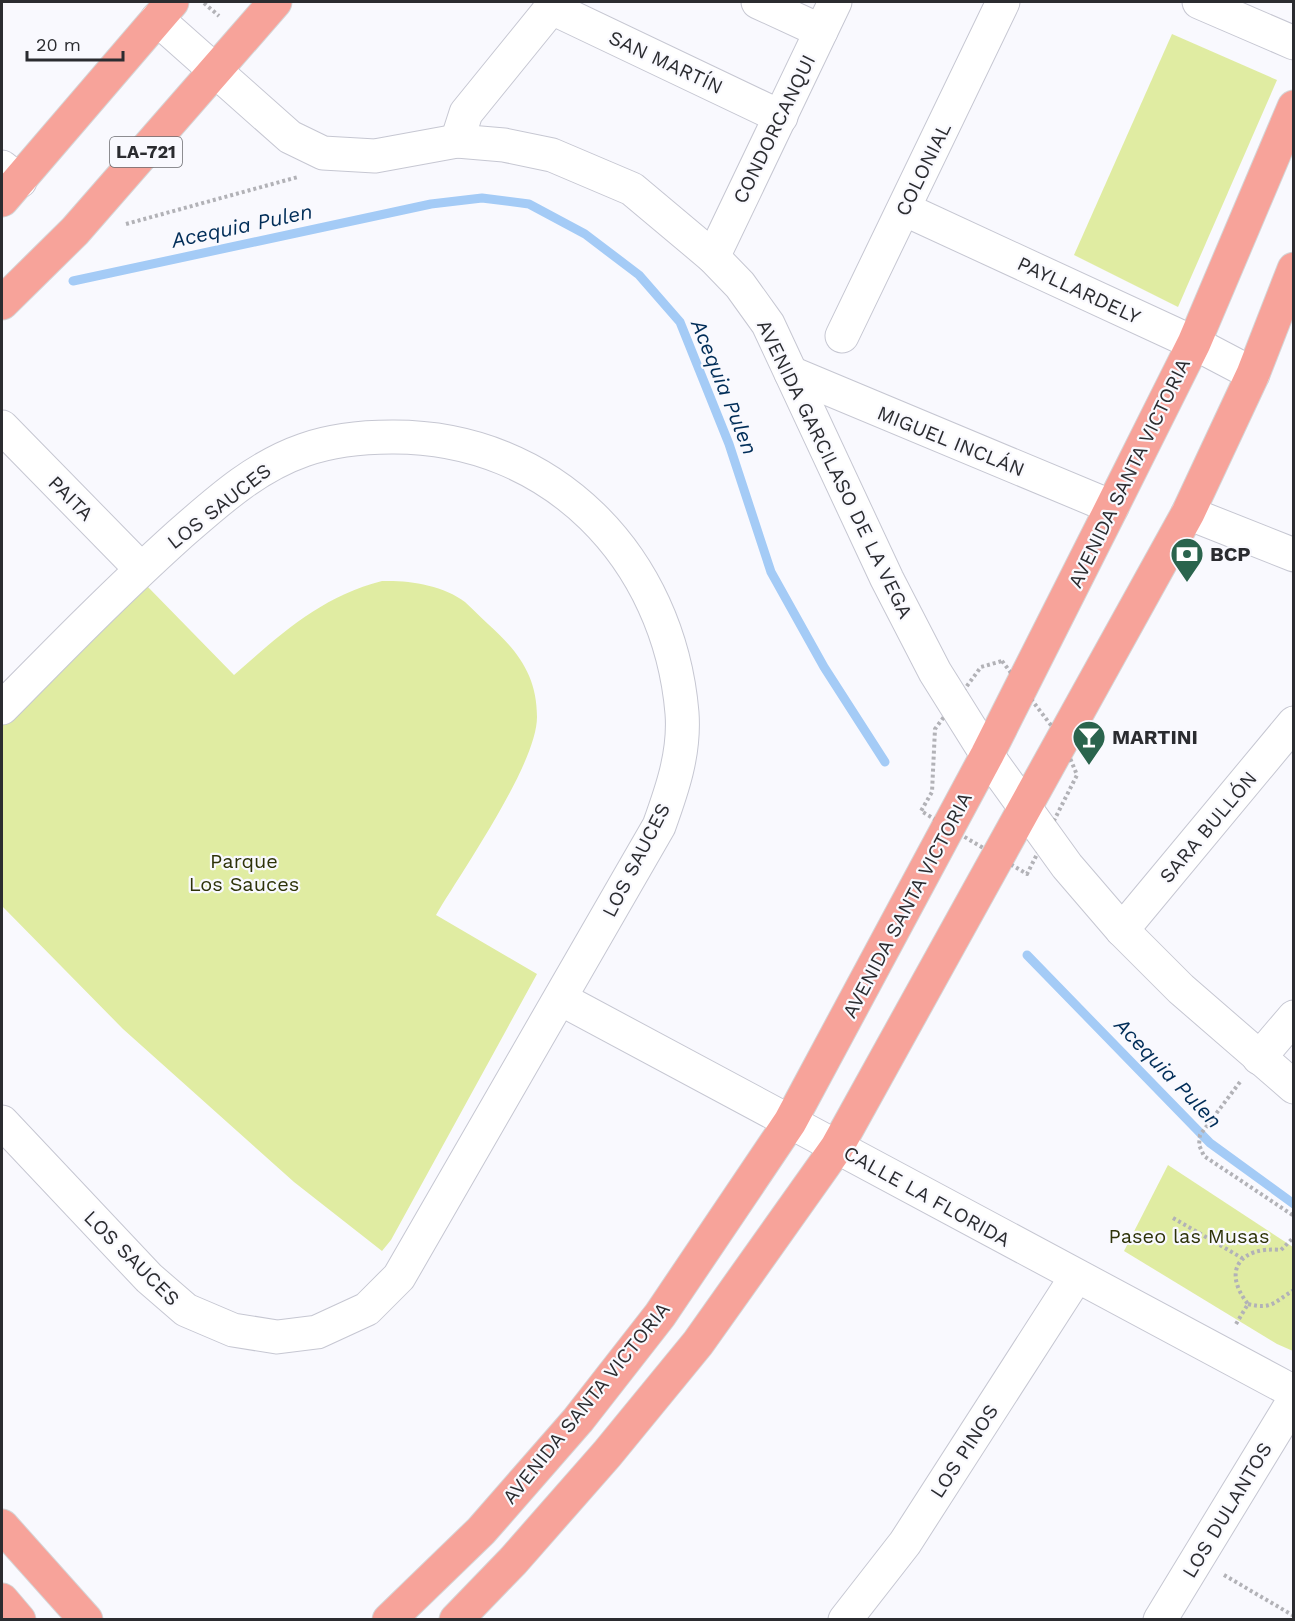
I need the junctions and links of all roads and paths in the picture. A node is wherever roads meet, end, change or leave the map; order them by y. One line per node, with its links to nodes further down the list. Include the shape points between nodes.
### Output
1 (275, 2): 10 (main road, LA-721)
2 (759, 2): 8 (street)
3 (835, 2): 8 (street, CONDORCANQUI)
4 (1003, 2): 16 (street, COLONIAL)
5 (1199, 2): 9 (street)
6 (553, 4): 12 (street, SAN MARTÍN); 13 (street, via 466,113)
7 (164, 10): 10 (street, AVENIDA GARCILASO DE LA VEGA); 15 (main road)
8 (821, 31): 12 (street, CONDORCANQUI)
9 (1293, 43)
10 (216, 71): 13 (street, AVENIDA GARCILASO DE LA VEGA, via 290,137 323,153 375,156); 17 (main road, LA-721)
11 (1293, 107): 22 (main road, AVENIDA SANTA VICTORIA)
12 (781, 117): 18 (street, CONDORCANQUI)
13 (457, 141): 18 (street, AVENIDA GARCILASO DE LA VEGA, via 552,155 632,189)
14 (307, 175): 17 (path, via 126,224)
15 (8, 183)
16 (904, 209): 21 (street, COLONIAL); 22 (street, PAYLLARDELY)
17 (75, 231): 20 (main road, LA-721)
18 (713, 257): 23 (street, AVENIDA GARCILASO DE LA VEGA, via 740,285 768,324)
19 (1293, 269): 24 (main road)
20 (2, 303)
21 (842, 336)
22 (1194, 343): 24 (street, PAYLLARDELY); 26 (main road, AVENIDA SANTA VICTORIA)
23 (791, 373): 26 (street, MIGUEL INCLÁN); 32 (street, AVENIDA GARCILASO DE LA VEGA, via 934,672)
24 (1253, 374): 27 (main road)
25 (2, 427): 29 (street, PAITA)
26 (1112, 507): 32 (main road, AVENIDA SANTA VICTORIA)
27 (1188, 513): 28 (street); 33 (main road)
28 (1293, 555)
29 (141, 569): 30 (street, LOS SAUCES); 35 (street, LOS SAUCES, via 263,467 306,449 359,437 424,437 489,452 552,483 605,528 648,588 672,650 682,716 677,774 659,826)
30 (2, 708)
31 (1293, 723): 34 (street, SARA BULLÓN)
32 (987, 755): 33 (street, AVENIDA GARCILASO DE LA VEGA); 40 (main road, AVENIDA SANTA VICTORIA)
33 (1026, 808): 34 (street, AVENIDA GARCILASO DE LA VEGA, via 1067,866); 41 (main road)
34 (1122, 930): 37 (street, AVENIDA GARCILASO DE LA VEGA)
35 (561, 999): 39 (street, LOS SAUCES, via 399,1277 368,1309 317,1332 277,1337 244,1332 186,1310 149,1278); 40 (street, CALLE LA FLORIDA)
36 (1293, 1017): 37 (street)
37 (1259, 1058): 38 (street, AVENIDA GARCILASO DE LA VEGA); 42 (path, via 1209,1121 1199,1145 1204,1156)
38 (1293, 1087)
39 (2, 1122)
40 (790, 1122): 41 (street, CALLE LA FLORIDA); 58 (main road, AVENIDA SANTA VICTORIA, via 660,1316 578,1420 481,1531)
41 (837, 1147): 46 (street, CALLE LA FLORIDA); 59 (main road, via 698,1343 576,1490)
42 (1293, 1216)
43 (1173, 1218): 45 (path)
44 (1293, 1237): 45 (path, via 1281,1250 1266,1248)
45 (1242, 1258): 48 (path, via 1235,1270 1236,1284)
46 (1076, 1277): 49 (street, CALLE LA FLORIDA); 60 (street, LOS PINOS, via 905,1543)
47 (1293, 1290): 48 (path, via 1275,1304 1262,1308)
48 (1248, 1304): 49 (path)
49 (1220, 1353): 50 (street, CALLE LA FLORIDA)
50 (1293, 1392)
51 (1293, 1400): 53 (street, LOS DULANTOS)
52 (2, 1526): 57 (main road)
53 (1198, 1560): 55 (path); 61 (street, LOS DULANTOS)
54 (2, 1600): 56 (main road)
55 (1293, 1616)
56 (18, 1620)
57 (86, 1620)
58 (389, 1620)
59 (456, 1620)
60 (845, 1620)
61 (1160, 1620)

